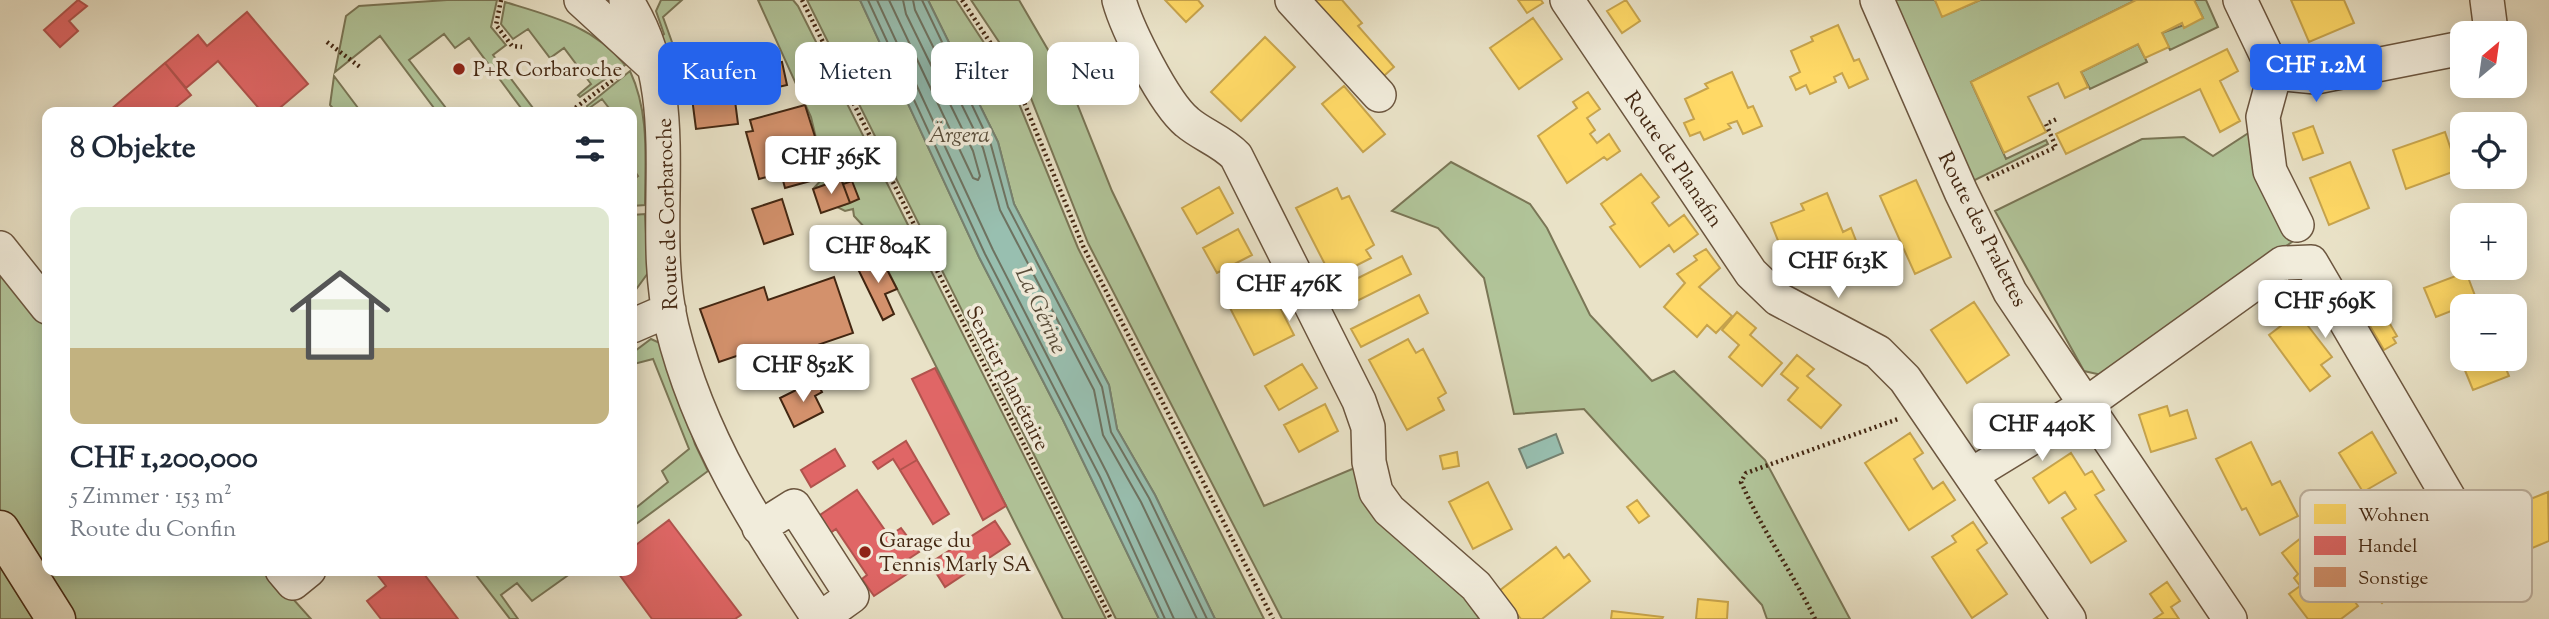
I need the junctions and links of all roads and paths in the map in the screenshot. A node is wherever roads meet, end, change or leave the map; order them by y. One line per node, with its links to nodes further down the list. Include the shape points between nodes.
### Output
1 (501, 0): 14 (path, via 496,25 512,46)
2 (581, 0): 17 (street)
3 (626, 0): 17 (street, Route de Corbaroche)
4 (802, 0): 38 (path, Sentier planétaire)
5 (962, 0): 39 (path, via 1015,80 1083,246)
6 (1119, 0): 40 (street, via 1124,19 1170,103 1187,122 1236,156 1359,401 1368,427 1376,492 1389,510 1476,586)
7 (1292, 0): 20 (street)
8 (1567, 0): 30 (street, Route de Planafin, via 1751,273 1778,299 1878,352)
9 (1877, 0): 23 (street, Route des Pralettes)
10 (2240, 0): 18 (street)
11 (2487, 0): 12 (street)
12 (2490, 21)
13 (327, 42): 16 (path)
14 (522, 47)
15 (2450, 50): 18 (street, via 2316,77)
16 (360, 67)
17 (653, 67): 27 (street, Route de Corbaroche, via 663,112 662,199)
18 (2275, 74): 24 (street, via 2263,117 2270,171)
19 (616, 78): 21 (path)
20 (1379, 95)
21 (576, 107)
22 (2059, 118): 23 (path, via 2046,124 2056,147)
23 (1961, 192): 29 (street, Route des Pralettes, via 2010,292)
24 (2297, 225)
25 (0, 248): 26 (street)
26 (42, 301)
27 (669, 310): 28 (street); 37 (street, Route de Corbaroche, via 718,456)
28 (637, 324)
29 (2085, 405): 31 (street); 32 (street, via 2283,263 2311,262); 43 (street, Route des Pralettes)
30 (1926, 409): 31 (street, Route de Planafin); 41 (path, via 1746,473 1741,482 1758,522)
31 (1971, 475): 42 (street, Route de Planafin)
32 (2444, 490)
33 (0, 530): 36 (main road)
34 (287, 576): 35 (street, via 293,583)
35 (302, 576)
36 (56, 619)
37 (819, 619)
38 (1111, 619)
39 (1273, 619)
40 (1502, 619)
41 (1815, 619)
42 (2069, 619)
43 (2230, 619)

